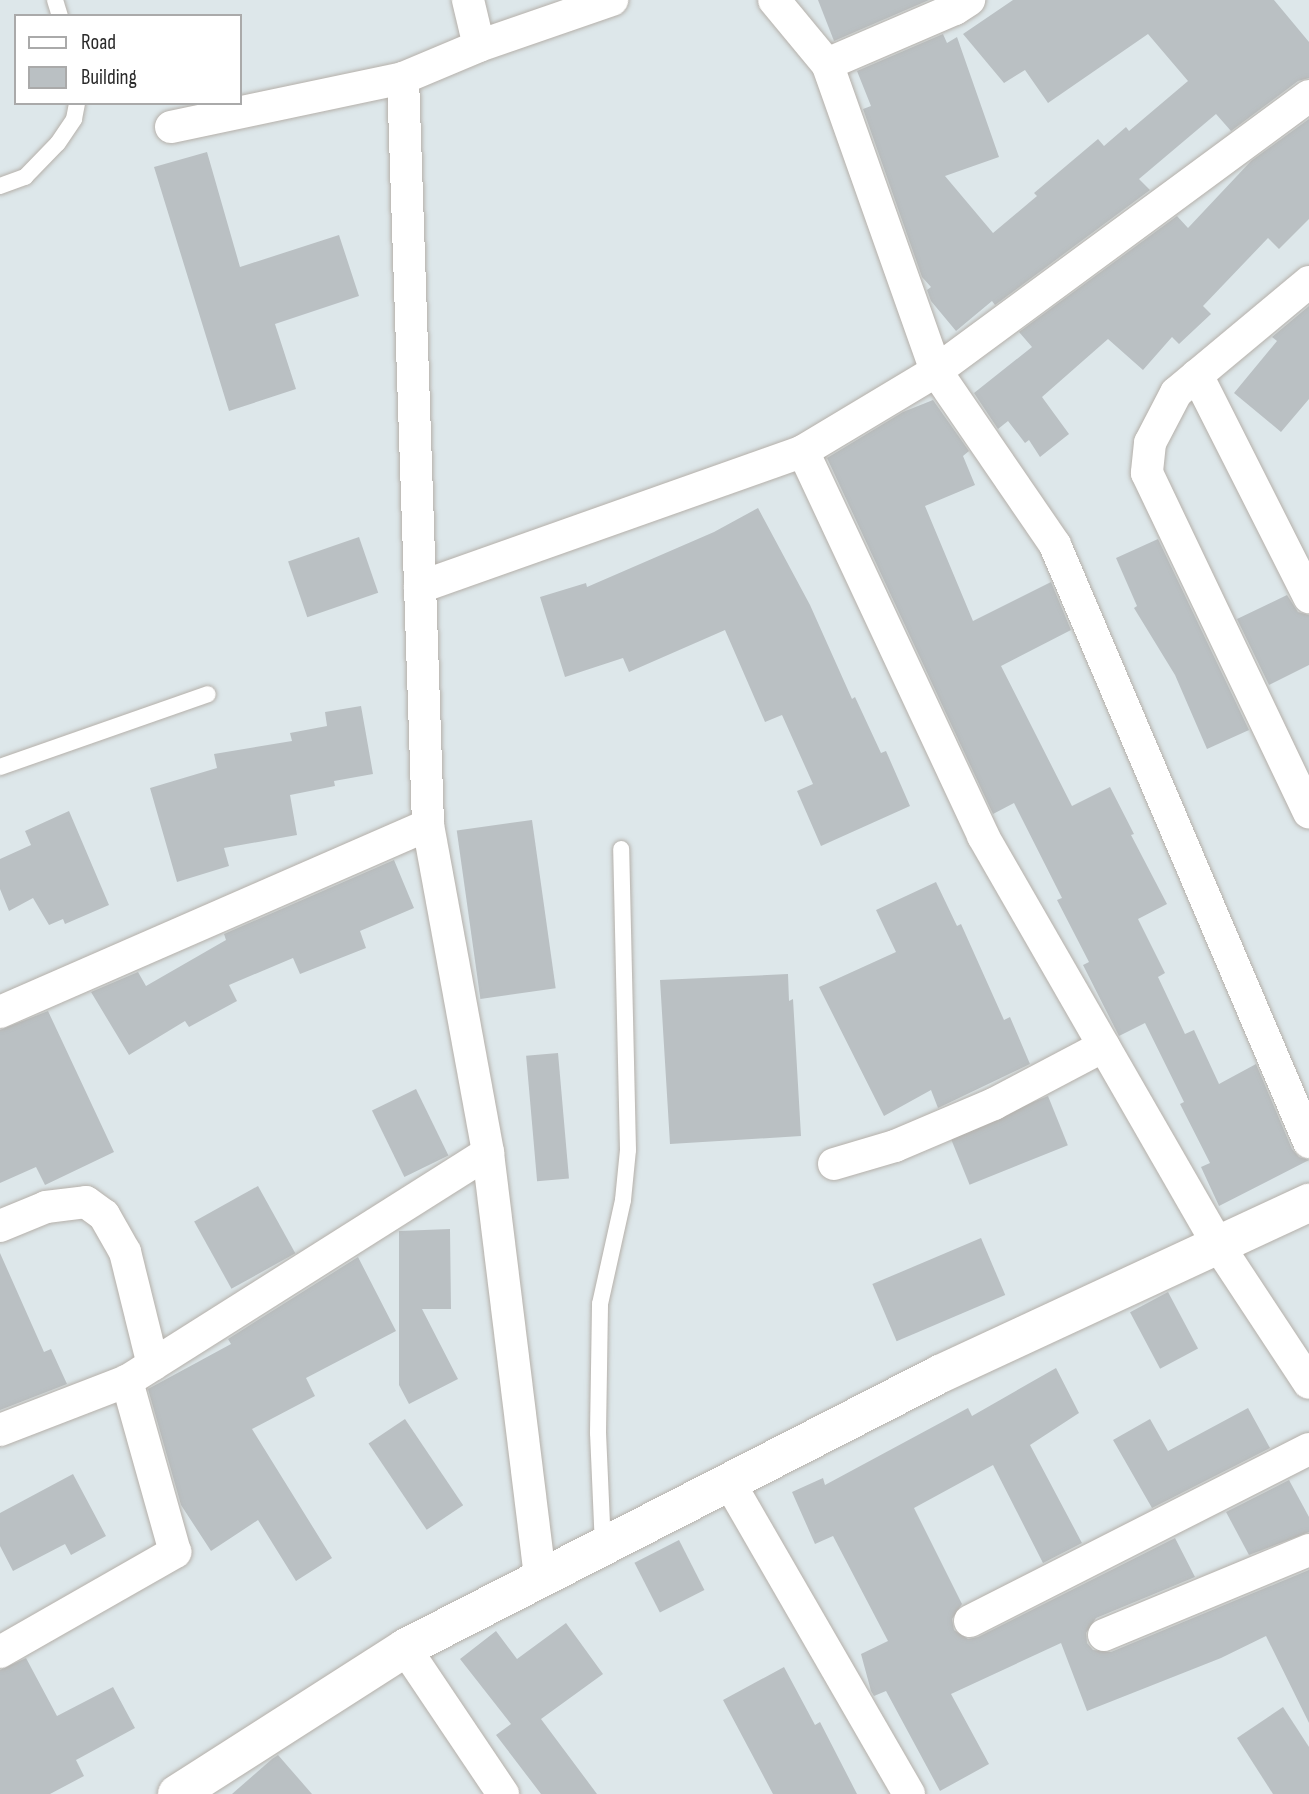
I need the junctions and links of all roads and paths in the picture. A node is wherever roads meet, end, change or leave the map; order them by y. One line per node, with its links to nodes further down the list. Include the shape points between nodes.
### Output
1 (468, 0): 5 (street)
2 (612, 0): 5 (street)
3 (774, 0): 6 (street)
4 (969, 0): 6 (street)
5 (479, 46): 7 (street)
6 (827, 64): 13 (street)
7 (403, 78): 10 (street); 16 (street)
8 (1309, 96): 13 (street)
9 (77, 105): 11 (lane, via 74,119 58,143 25,177)
10 (171, 127)
11 (0, 186)
12 (1309, 282): 14 (street)
13 (936, 371): 15 (street); 25 (street, via 1055,545)
14 (1197, 375): 17 (street); 20 (street, via 1176,393 1155,433 1147,473)
15 (803, 451): 16 (street); 24 (street, via 982,836)
16 (420, 587): 21 (street)
17 (1309, 597)
18 (208, 694): 19 (lane)
19 (0, 767)
20 (1309, 812)
21 (428, 825): 23 (street); 26 (street)
22 (621, 849): 36 (lane, via 628,1150 623,1200 600,1304 598,1433)
23 (0, 1012)
24 (1104, 1046): 27 (street, via 994,1104 895,1146); 30 (street)
25 (1309, 1142)
26 (488, 1153): 31 (street); 38 (street)
27 (834, 1164)
28 (1309, 1203): 30 (street)
29 (0, 1226): 31 (street, via 46,1207 86,1202 104,1215 125,1252)
30 (1218, 1245): 32 (street); 35 (street, via 940,1374)
31 (140, 1373): 33 (street); 42 (street, via 175,1552)
32 (1309, 1383)
33 (0, 1430)
34 (1309, 1449): 39 (street)
35 (729, 1482): 36 (street); 45 (street)
36 (603, 1547): 38 (street)
37 (1309, 1550): 40 (street)
38 (540, 1579): 41 (street)
39 (970, 1621)
40 (1104, 1635)
41 (405, 1648): 43 (street); 44 (street)
42 (0, 1652)
43 (177, 1794)
44 (503, 1794)
45 (909, 1794)

